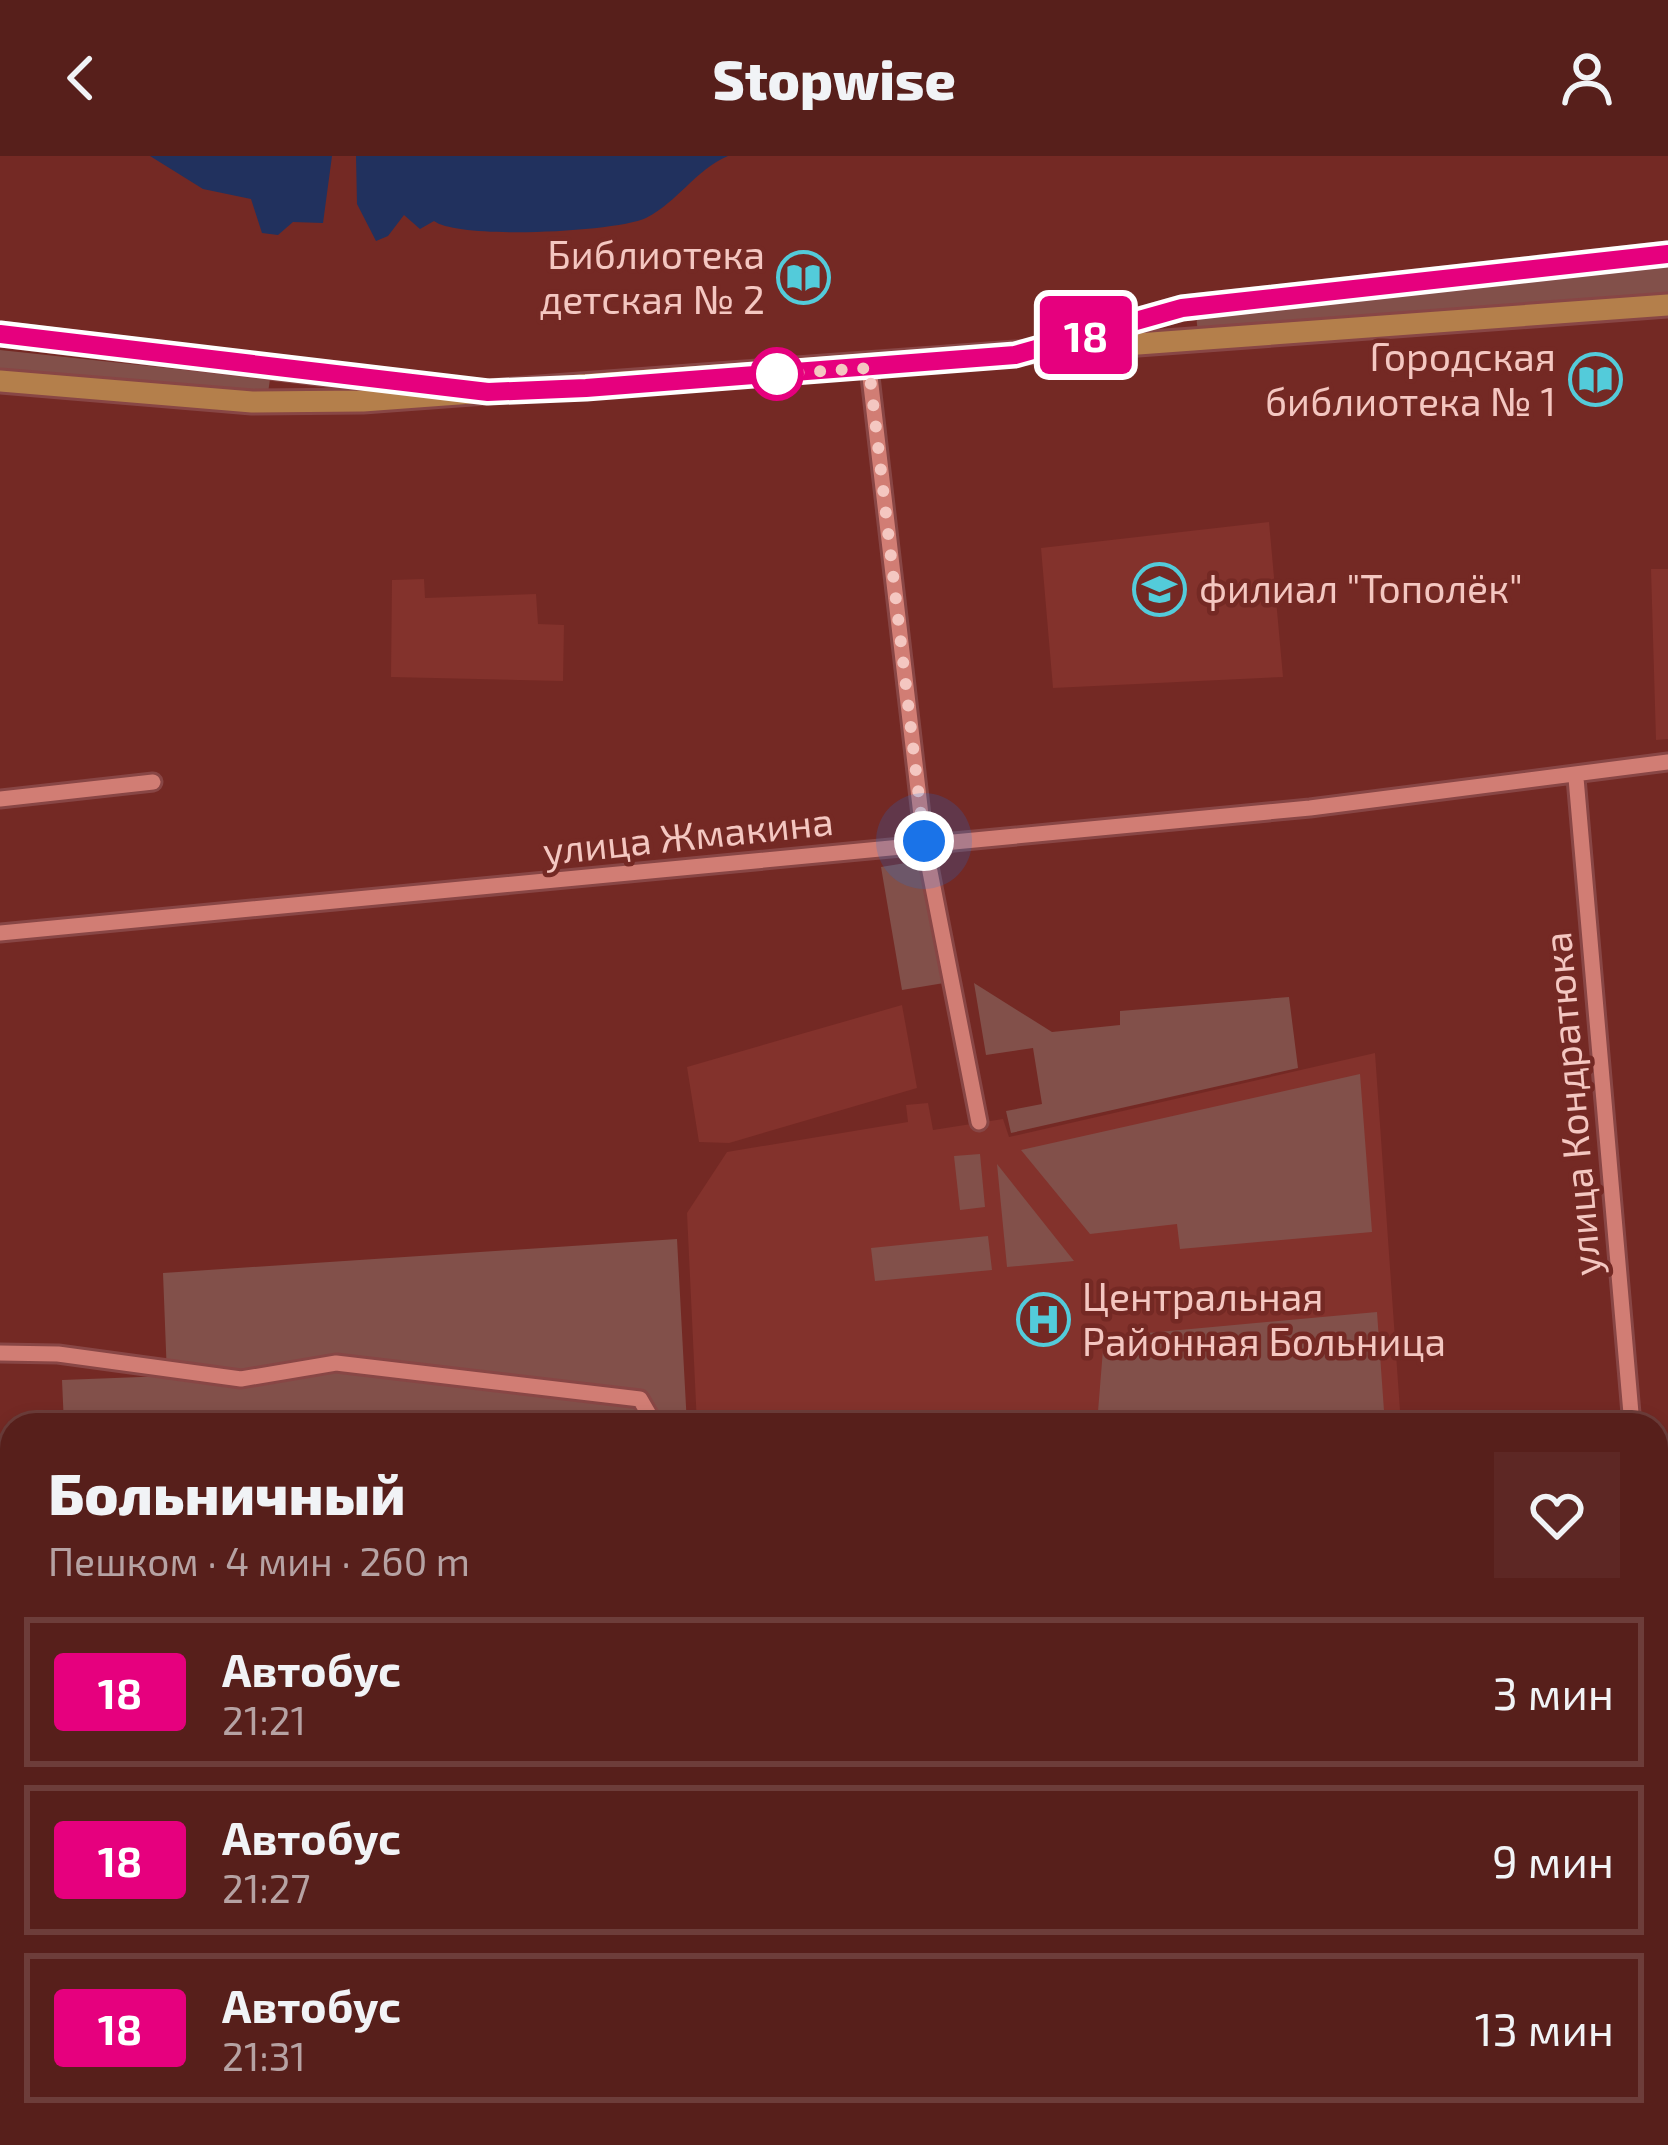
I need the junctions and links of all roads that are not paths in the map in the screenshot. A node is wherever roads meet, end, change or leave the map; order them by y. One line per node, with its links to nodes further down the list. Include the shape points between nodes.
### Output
1 (1668, 254): 3 (main road)
2 (1668, 305): 5 (main road)
3 (1182, 308): 5 (main road); 6 (main road)
4 (0, 334): 8 (main road)
5 (1187, 344): 6 (main road)
6 (1015, 355): 7 (main road)
7 (869, 368): 10 (main road); 16 (street)
8 (285, 370): 10 (main road); 11 (main road)
9 (0, 381): 11 (main road)
10 (488, 392): 11 (main road)
11 (282, 402)
12 (1668, 762): 13 (street, улица Жмакина)
13 (1576, 778): 16 (street, улица Жмакина); 21 (street, улица Кондратюка)
14 (153, 782): 15 (street)
15 (0, 799)
16 (924, 841): 17 (street, улица Жмакина, via 800,860); 18 (street)
17 (0, 934)
18 (979, 1122)
19 (0, 1353): 20 (street, via 241,1379 336,1364 640,1399)
20 (648, 1413)
21 (1631, 1413)

